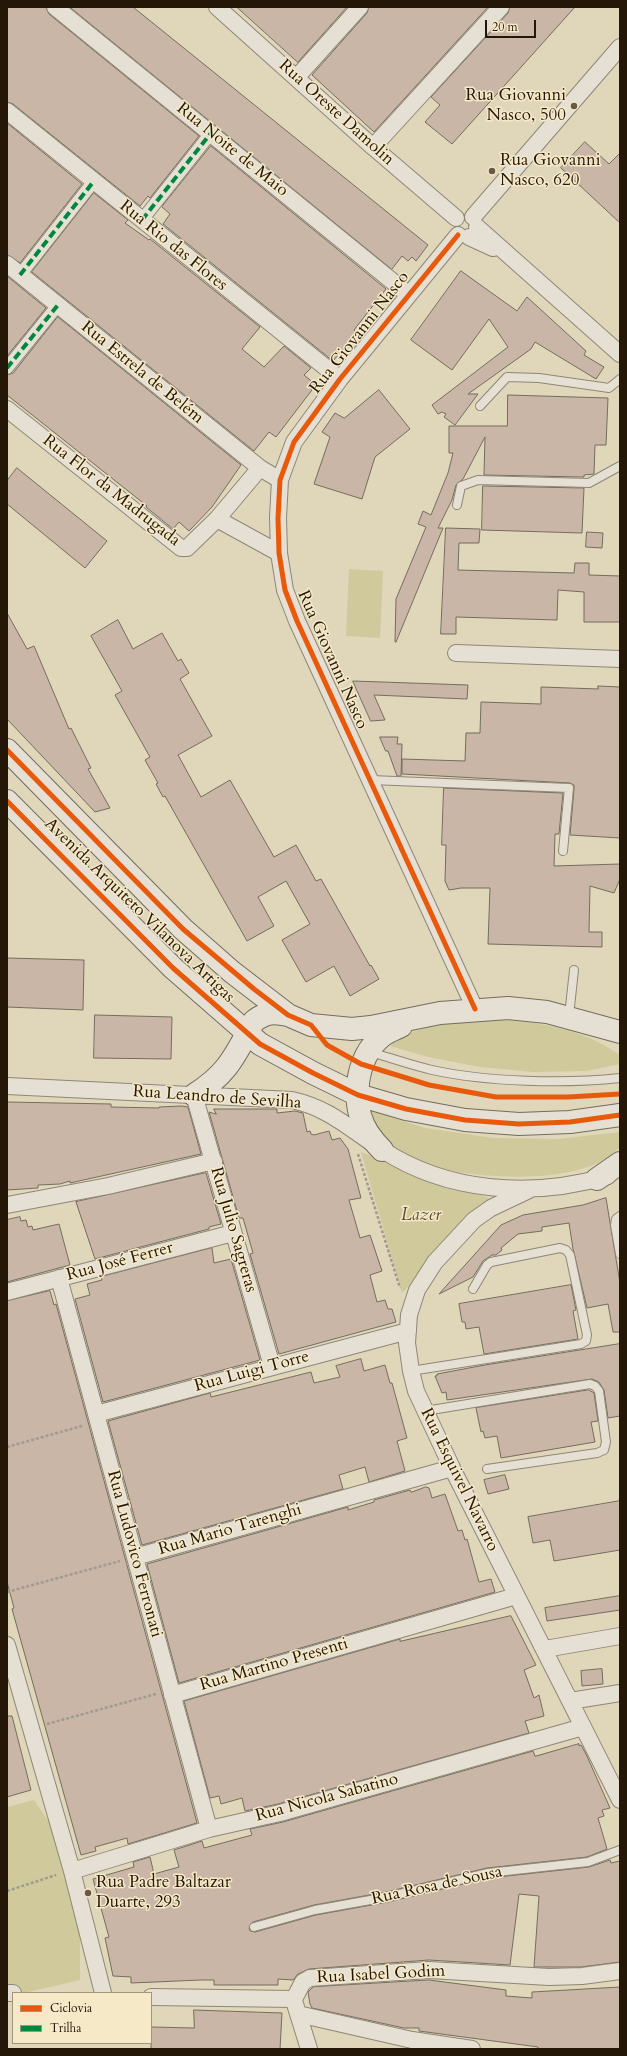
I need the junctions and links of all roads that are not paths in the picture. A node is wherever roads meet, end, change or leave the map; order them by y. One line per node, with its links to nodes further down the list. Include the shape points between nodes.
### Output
1 (55, 7): 8 (street, Rua Noite de Maio)
2 (360, 7): 6 (street)
3 (501, 7): 9 (street)
4 (223, 9): 6 (street, Rua Oreste Damolin)
5 (620, 47): 12 (street, Rua Giovanni Nasco)
6 (296, 78): 9 (street, Rua Oreste Damolin)
7 (7, 112): 10 (street, Rua Rio das Flores)
8 (211, 133): 11 (street); 15 (street, Rua Noite de Maio)
9 (373, 147): 12 (street, Rua Oreste Damolin, via 456,218 466,214)
10 (94, 181): 11 (street, Rua Rio das Flores); 14 (street)
11 (142, 220): 19 (street, Rua Rio das Flores)
12 (469, 229): 15 (street, Rua Giovanni Nasco); 17 (street, via 506,254)
13 (7, 264): 14 (street, Rua Estrela de Belém)
14 (20, 275): 16 (street, Rua Estrela de Belém)
15 (408, 294): 19 (street, Rua Giovanni Nasco)
16 (58, 305): 18 (street); 24 (street, Rua Estrela de Belém)
17 (620, 354)
18 (7, 368)
19 (340, 379): 25 (street, Rua Giovanni Nasco, via 294,442)
20 (620, 379): 21 (lane, via 609,388 507,376)
21 (480, 406)
22 (7, 409): 27 (street, Rua Flor da Madrugada, via 181,548 187,548)
23 (620, 466): 26 (lane, via 588,483 478,480 461,486)
24 (260, 468): 25 (street, Rua Estrela de Belém); 27 (street, Rua Flor da Madrugada)
25 (280, 480): 28 (street, Rua Giovanni Nasco)
26 (457, 506)
27 (217, 519): 28 (street)
28 (279, 553): 32 (street, Rua Giovanni Nasco, via 286,590 298,621)
29 (456, 653): 30 (street)
30 (620, 659)
31 (7, 750): 37 (main road, Avenida Arquiteto Vilanova Artigas, via 183,929 232,972)
32 (371, 780): 34 (lane, via 568,788); 36 (street, Rua Giovanni Nasco)
33 (7, 801): 41 (main road, Avenida Arquiteto Vilanova Artigas, via 173,968)
34 (563, 851)
35 (574, 970): 39 (lane)
36 (475, 1009): 38 (main road, Avenida Arquiteto Vilanova Artigas); 39 (main road, Avenida Arquiteto Vilanova Artigas, via 514,1008 547,1012)
37 (288, 1015): 38 (main road, Avenida Arquiteto Vilanova Artigas, via 311,1025 334,1028 371,1027); 41 (main road, via 274,1012 262,1015 254,1021)
38 (410, 1020): 43 (main road, via 382,1036)
39 (579, 1020): 40 (main road, Avenida Arquiteto Vilanova Artigas); 42 (main road)
40 (620, 1032)
41 (247, 1033): 46 (main road, via 223,1072); 47 (main road, Avenida Arquiteto Vilanova Artigas, via 260,1044)
42 (620, 1047)
43 (368, 1052): 44 (lane, via 432,1070 493,1078 590,1081); 47 (main road, via 361,1064)
44 (620, 1078)
45 (7, 1086): 46 (street, Rua Leandro de Sevilha)
46 (194, 1095): 49 (street, Rua Leandro de Sevilha, via 292,1100 310,1104 331,1114); 50 (street, Rua Julio Sagreras)
47 (358, 1095): 48 (main road, Avenida Arquiteto Vilanova Artigas, via 406,1109 465,1120 519,1124 570,1122); 49 (main road, via 361,1116 368,1133)
48 (620, 1115)
49 (382, 1150): 54 (street, Rua Leandro de Sevilha, via 419,1170 453,1181 487,1187)
50 (214, 1161): 55 (street, via 154,1176); 57 (street, Rua Julio Sagreras)
51 (620, 1163): 53 (main road)
52 (620, 1172): 53 (street, Rua Leandro de Sevilha)
53 (597, 1179): 54 (street, Rua Leandro de Sevilha)
54 (531, 1189): 62 (street, Rua Esquivel Navarro, via 491,1208 460,1233 435,1262 417,1290)
55 (7, 1205)
56 (620, 1216): 58 (lane, via 616,1219 615,1225)
57 (233, 1233): 59 (street, Rua José Ferrer); 63 (street, Rua Julio Sagreras)
58 (620, 1254)
59 (59, 1278): 61 (street, Rua José Ferrer); 66 (street, Rua Ludovico Ferronati)
60 (473, 1289): 64 (lane, via 491,1262 560,1248 566,1250 570,1255 586,1340 581,1344)
61 (7, 1292)
62 (409, 1323): 63 (street, Rua Luigi Torre); 64 (street, Rua Esquivel Navarro, via 407,1343)
63 (272, 1366): 66 (street, Rua Luigi Torre)
64 (411, 1371): 65 (street, Rua Esquivel Navarro)
65 (425, 1411): 67 (street, Rua Esquivel Navarro); 68 (lane, via 590,1384 595,1386 606,1442 604,1450)
66 (97, 1417): 69 (street, Rua Ludovico Ferronati)
67 (452, 1468): 69 (street, Rua Mario Tarenghi); 70 (street, Rua Esquivel Navarro)
68 (487, 1469)
69 (135, 1557): 75 (street, Rua Ludovico Ferronati)
70 (516, 1596): 73 (street, Rua Esquivel Navarro); 75 (street, Rua Martino Presenti)
71 (620, 1636): 73 (street)
72 (7, 1645): 81 (street)
73 (545, 1649): 76 (street, Rua Esquivel Navarro)
74 (620, 1693): 76 (street)
75 (172, 1695): 79 (street, Rua Ludovico Ferronati)
76 (570, 1701): 77 (street, Rua Esquivel Navarro)
77 (583, 1727): 78 (street, Rua Esquivel Navarro); 79 (street, Rua Nicola Sabatino, via 280,1813)
78 (620, 1800)
79 (209, 1829): 81 (street, Rua Nicola Sabatino)
80 (620, 1850): 82 (lane, Rua Rosa de Sousa, via 588,1862 488,1872 387,1897 315,1910)
81 (72, 1871): 84 (street)
82 (254, 1927)
83 (620, 1971): 86 (street, Rua Isabel Godim, via 549,1977 429,1970 310,1978 303,1982)
84 (103, 1992)
85 (152, 1997): 86 (street)
86 (296, 2006): 87 (street); 88 (street, via 412,2040)
87 (309, 2049)
88 (472, 2049)

